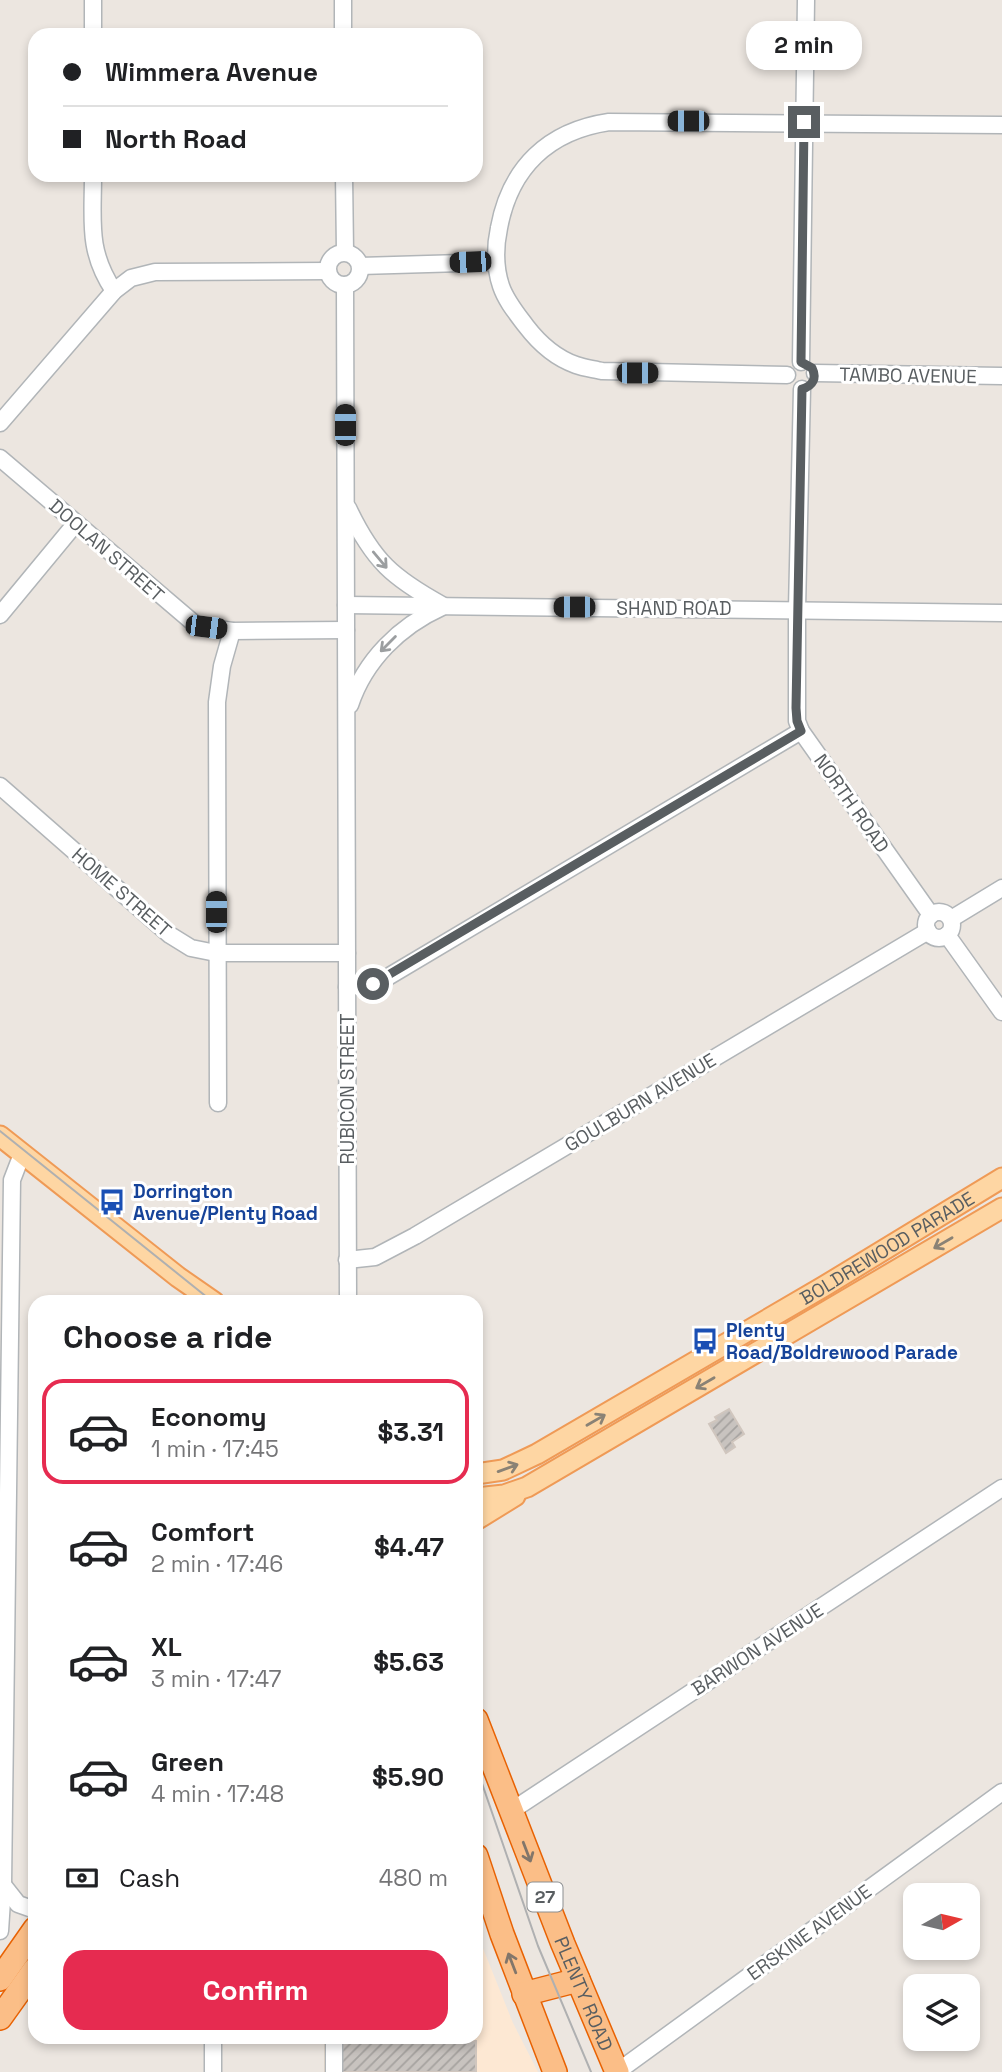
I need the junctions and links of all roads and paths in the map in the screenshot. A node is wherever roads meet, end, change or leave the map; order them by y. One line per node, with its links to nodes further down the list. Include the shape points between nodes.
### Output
1 (93, 0): 4 (street)
2 (343, 0): 5 (street)
3 (806, 0): 6 (street)
4 (93, 28)
5 (344, 28)
6 (804, 122): 7 (street); 11 (street, via 609,122 571,132 531,159 512,184 502,211); 16 (street)
7 (1002, 125)
8 (93, 182): 15 (street, via 95,254)
9 (344, 182): 10 (street)
10 (345, 252): 12 (street, via 357,258); 13 (street, via 331,260)
11 (496, 262): 12 (street); 18 (street, via 501,287 513,309 548,349 575,365 637,373)
12 (360, 266): 14 (street, via 357,279)
13 (328, 271): 14 (street, via 334,281); 15 (street, via 155,272 131,278)
14 (345, 285): 23 (street, RUBICON STREET)
15 (114, 291): 21 (street)
16 (801, 362): 17 (street, via 810,365); 18 (street, via 791,365)
17 (814, 373): 19 (street, TAMBO AVENUE); 20 (street, via 811,384)
18 (787, 375): 20 (street, via 791,385)
19 (1002, 376)
20 (802, 389): 27 (street, NORTH ROAD)
21 (0, 423)
22 (0, 458): 24 (street, DOOLAN STREET)
23 (345, 502): 25 (street, RUBICON STREET); 26 (street, RUBICON STREET, one-way to 26, via 384,567)
24 (76, 523): 29 (street); 31 (street, DOOLAN STREET, via 187,619)
25 (346, 605): 26 (street, SHAND ROAD); 30 (street, RUBICON STREET)
26 (444, 606): 27 (street, SHAND ROAD); 32 (street, RUBICON STREET, one-way to 32, via 408,627 378,654 357,686)
27 (797, 609): 28 (street, SHAND ROAD); 33 (street, NORTH ROAD, via 796,708)
28 (1002, 613)
29 (0, 615)
30 (346, 630): 31 (street, DOOLAN STREET); 32 (street, RUBICON STREET)
31 (232, 631): 38 (street, via 217,702)
32 (346, 720): 39 (street, RUBICON STREET)
33 (801, 731): 36 (street, NORTH ROAD); 40 (street, via 381,981)
34 (0, 786): 38 (street, HOME STREET, via 170,935 191,948)
35 (1002, 888): 37 (street)
36 (930, 923): 37 (street, via 938,937); 37 (street, via 940,912); 47 (street, GOULBURN AVENUE, via 415,1236 375,1257)
37 (949, 927): 41 (street)
38 (216, 953): 39 (street, HOME STREET); 42 (street)
39 (347, 953): 40 (street, RUBICON STREET)
40 (347, 987): 47 (street, RUBICON STREET)
41 (1002, 1012)
42 (218, 1103)
43 (0, 1136): 44 (main road)
44 (22, 1154): 48 (main road); 63 (street, via 12,1180)
45 (1002, 1178): 49 (main road, BOLDREWOOD PARADE)
46 (1002, 1208): 53 (main road, BOLDREWOOD PARADE, one-way to 53)
47 (347, 1260): 52 (street, RUBICON STREET)
48 (178, 1278): 50 (main road); 51 (main road)
49 (823, 1287): 53 (main road); 54 (main road, BOLDREWOOD PARADE, one-way to 49, via 503,1470 537,1454)
50 (191, 1295)
51 (204, 1295)
52 (347, 1295)
53 (835, 1306): 55 (main road, BOLDREWOOD PARADE, one-way to 55)
54 (483, 1473)
55 (527, 1487): 57 (main road, BOLDREWOOD PARADE); 58 (main road)
56 (1002, 1488): 61 (street, BARWON AVENUE)
57 (483, 1496)
58 (483, 1515)
59 (483, 1738): 61 (highway, PLENTY ROAD / 27)
60 (1002, 1792): 77 (street, ERSKINE AVENUE)
61 (511, 1811): 69 (highway, PLENTY ROAD / 27, one-way to 69)
62 (483, 1883): 70 (highway, one-way to 62)
63 (3, 1885): 64 (street); 65 (street)
64 (28, 1907)
65 (0, 1931)
66 (28, 1939): 67 (highway)
67 (0, 1979)
68 (28, 1979): 71 (highway)
69 (578, 1980): 70 (highway); 77 (highway, PLENTY ROAD / 27)
70 (524, 1994): 76 (highway)
71 (0, 2018)
72 (213, 2044): 74 (street)
73 (334, 2044): 75 (street)
74 (212, 2072)
75 (334, 2072)
76 (555, 2072)
77 (617, 2072)

